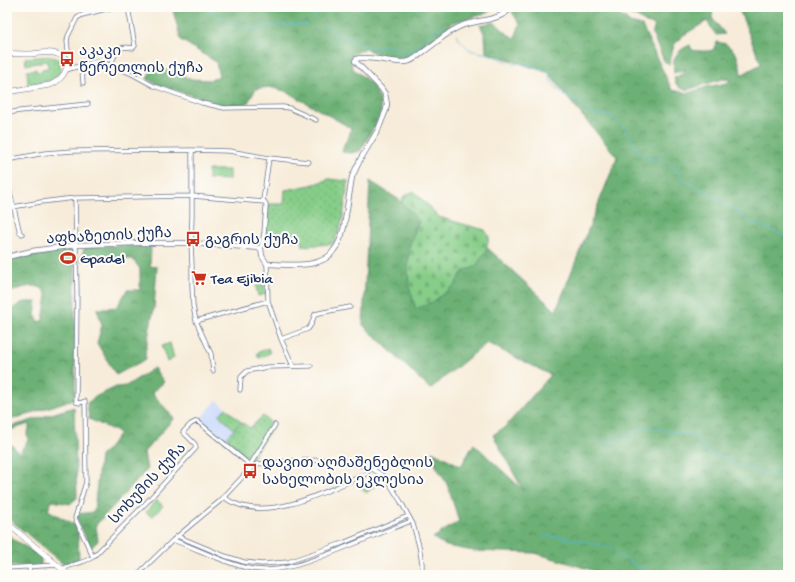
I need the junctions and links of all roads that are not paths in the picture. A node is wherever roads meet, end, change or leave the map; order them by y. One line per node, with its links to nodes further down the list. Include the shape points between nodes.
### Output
1 (114, 7): 7 (street, via 77,18 67,41)
2 (512, 7): 29 (street, via 500,16 461,26 406,62 361,57 356,59 356,64 381,88 387,104 378,130 352,177 344,227 339,241 327,258 314,263)
3 (127, 8): 5 (street, via 135,46 120,48)
4 (7, 53): 8 (main road, via 59,54 65,60)
5 (111, 65): 6 (street, via 93,62); 13 (street, via 154,86 202,103 224,108 283,107)
6 (80, 66): 7 (street); 9 (street)
7 (72, 68): 8 (street)
8 (66, 70): 10 (main road, via 60,80 50,85)
9 (83, 83)
10 (7, 92)
11 (88, 104): 12 (street)
12 (7, 114)
13 (316, 120)
14 (192, 150): 15 (street); 16 (street, via 52,152); 19 (street)
15 (269, 158): 17 (street); 21 (street, via 263,200)
16 (7, 160)
17 (309, 162)
18 (7, 180): 22 (street)
19 (192, 196): 20 (street); 21 (street); 25 (street)
20 (75, 198): 22 (street); 26 (street)
21 (265, 202): 27 (street)
22 (13, 206): 23 (street); 24 (street)
23 (7, 208)
24 (22, 234)
25 (191, 243): 26 (street, აფხაზეთის ქუჩა); 27 (street, აფხაზეთის ქუჩა); 32 (street, via 193,306)
26 (76, 245): 28 (street, აფხაზეთის ქუჩა); 54 (street, via 76,402 86,401 86,482 75,518)
27 (261, 248): 29 (street)
28 (7, 257)
29 (267, 264): 30 (street)
30 (268, 301): 32 (street); 33 (street)
31 (350, 307): 33 (street, via 315,314 308,329)
32 (196, 320): 36 (street, via 211,354)
33 (281, 339): 34 (street)
34 (292, 366): 35 (street); 37 (street, via 247,371 240,377)
35 (311, 366)
36 (213, 371)
37 (240, 390)
38 (275, 425): 39 (street)
39 (250, 465): 41 (street); 54 (street, სოხუმის ქუჩა, via 197,421 191,424 183,432 196,448)
40 (371, 468): 41 (street, via 330,459 257,464); 42 (street, via 366,474 284,506 251,508 235,504); 43 (street, via 386,478)
41 (249, 470): 42 (street)
42 (224, 497): 47 (street)
43 (408, 516): 44 (street); 46 (street)
44 (411, 521): 48 (street); 64 (street, via 419,546)
45 (7, 523): 56 (main road)
46 (364, 534): 48 (street); 55 (street)
47 (177, 536): 49 (street); 50 (street)
48 (367, 539): 57 (street)
49 (173, 540): 51 (street); 63 (street)
50 (199, 545): 51 (street); 52 (street)
51 (197, 549): 53 (street)
52 (210, 550): 53 (street); 55 (street, via 244,562 262,564)
53 (208, 554): 57 (street, via 249,568 267,570)
54 (93, 558): 60 (street, სოხუმის ქუჩა)
55 (293, 560): 57 (street)
56 (57, 565): 58 (street); 60 (main road)
57 (295, 565)
58 (29, 567): 59 (street); 61 (street)
59 (7, 568)
60 (62, 569): 62 (main road)
61 (30, 575)
62 (69, 575)
63 (137, 575)
64 (422, 575)

